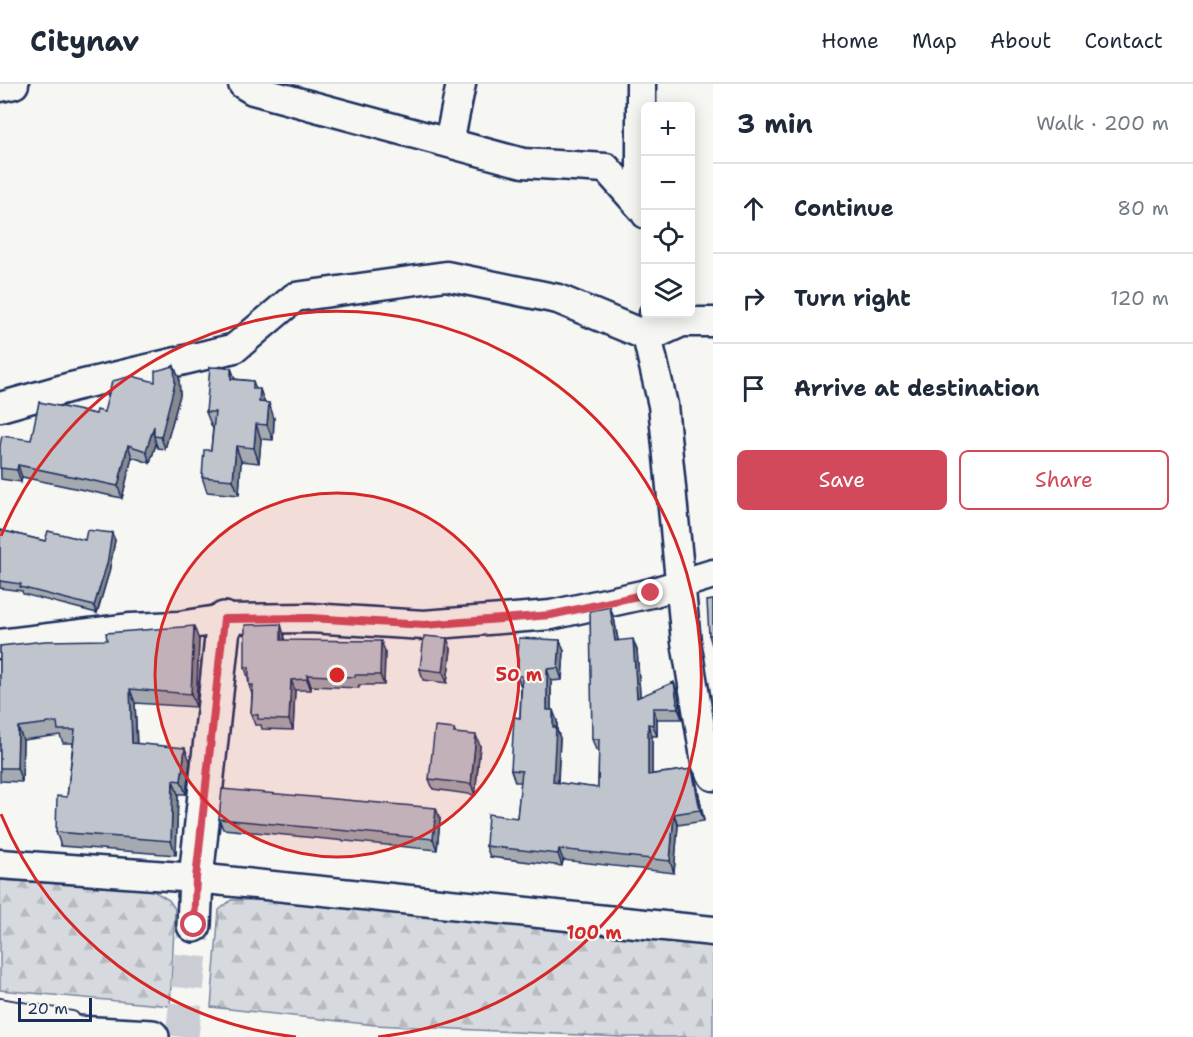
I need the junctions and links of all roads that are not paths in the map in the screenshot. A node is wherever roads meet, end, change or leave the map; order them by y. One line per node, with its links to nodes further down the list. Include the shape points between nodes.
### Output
1 (14, 84): 5 (street)
2 (243, 84): 6 (street, via 253,90)
3 (461, 84): 6 (street)
4 (641, 84): 8 (street)
5 (0, 87)
6 (449, 143): 7 (street, via 523,163 606,168)
7 (642, 210)
8 (645, 210)
9 (713, 322): 10 (street, via 682,322)
10 (649, 329): 11 (street, via 558,299 446,276 295,297 235,348); 13 (street, via 663,405)
11 (0, 407)
12 (713, 574): 13 (street)
13 (680, 584): 14 (street, via 540,616 424,625 310,618); 16 (street, via 706,763)
14 (224, 619): 15 (street); 18 (main road)
15 (0, 644)
16 (713, 776)
17 (0, 864): 18 (street)
18 (196, 878): 19 (main road); 20 (street)
19 (194, 925)
20 (713, 931)
21 (0, 1006): 24 (lane)
22 (0, 1029): 23 (main road)
23 (152, 1037)
24 (158, 1037)

